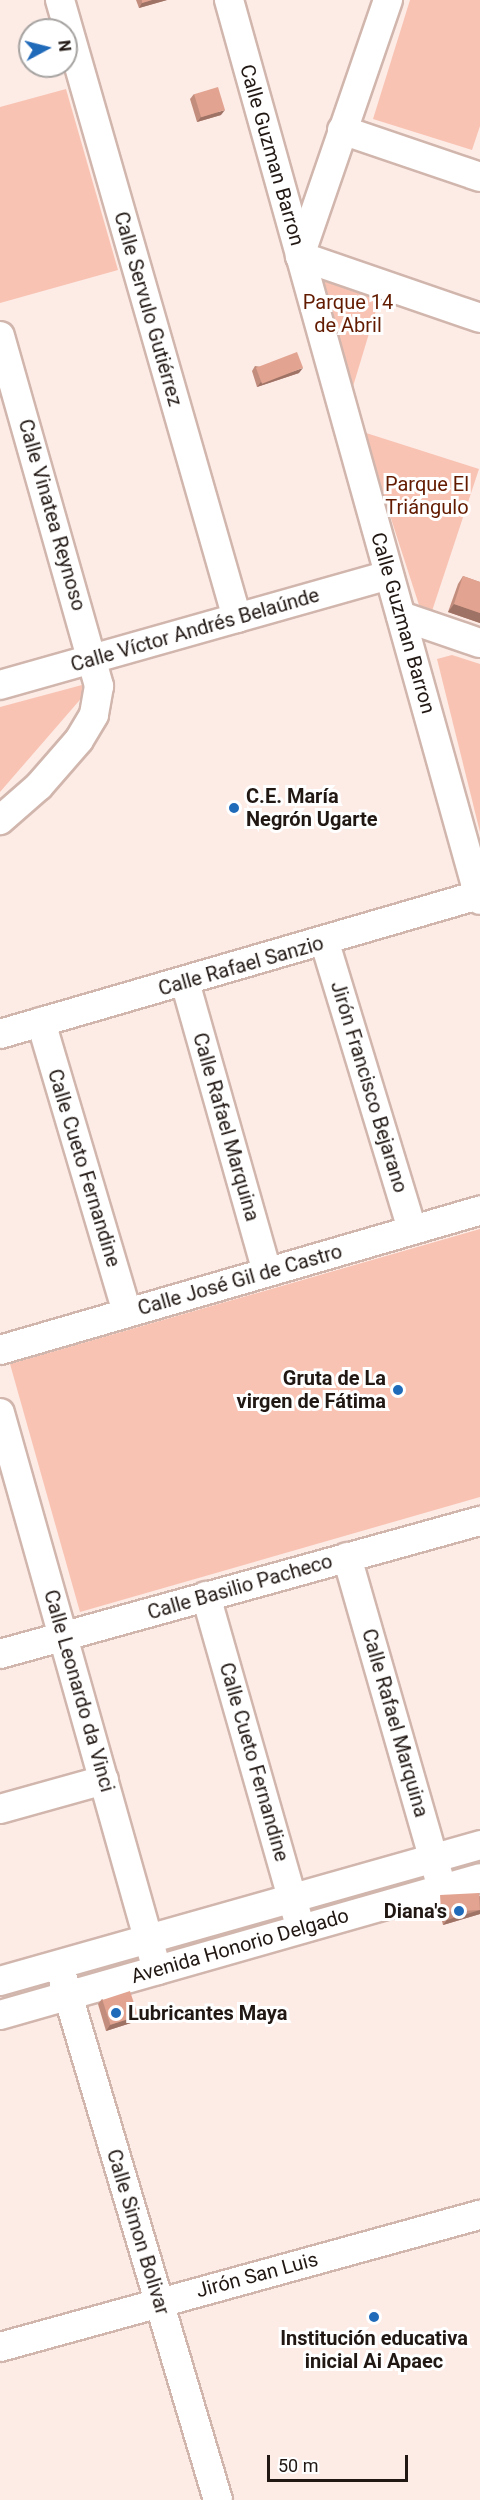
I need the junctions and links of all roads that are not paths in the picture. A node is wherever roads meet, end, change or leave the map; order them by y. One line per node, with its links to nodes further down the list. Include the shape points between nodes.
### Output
1 (60, 0): 11 (street, Calle Servulo Gutiérrez)
2 (229, 0): 6 (street, Calle Guzman Barron)
3 (388, 0): 4 (street)
4 (342, 130): 5 (street); 6 (street)
5 (480, 177)
6 (300, 256): 7 (street); 9 (street, Calle Guzman Barron)
7 (480, 318)
8 (0, 336): 13 (street, Calle Vinatea Reynoso)
9 (389, 575): 10 (street, Calle Guzman Barron); 11 (street, Calle Víctor Andrés Belaúnde)
10 (401, 616): 12 (street); 16 (street, Calle Guzman Barron)
11 (237, 618): 13 (street, Calle Víctor Andrés Belaúnde)
12 (480, 643)
13 (93, 659): 14 (street, Calle Víctor Andrés Belaúnde); 15 (street, Calle Vinatea Reynoso, via 99,686 94,715 79,740 46,778)
14 (0, 685)
15 (0, 820)
16 (480, 897): 17 (street, Calle Rafael Sanzio)
17 (325, 943): 18 (street, Calle Rafael Sanzio); 22 (street, Jirón Francisco Bejarano)
18 (184, 982): 19 (street, Calle Rafael Sanzio); 23 (street, Calle Rafael Marquina)
19 (40, 1023): 20 (street, Calle Rafael Sanzio); 24 (street, Calle Cueto Fernandine)
20 (0, 1034)
21 (480, 1211): 22 (street, Calle José Gil de Castro)
22 (412, 1230): 23 (street, Calle José Gil de Castro)
23 (267, 1272): 24 (street, Calle José Gil de Castro)
24 (127, 1313): 25 (street, Calle José Gil de Castro)
25 (0, 1350)
26 (0, 1413): 27 (street, Calle Leonardo da Vinci)
27 (11, 1495): 31 (street, Calle Leonardo da Vinci)
28 (480, 1521): 29 (street, Calle Basilio Pacheco)
29 (347, 1557): 30 (street, Calle Basilio Pacheco); 36 (street, Calle Rafael Marquina)
30 (206, 1596): 31 (street, Calle Basilio Pacheco); 39 (street, Calle Cueto Fernandine)
31 (64, 1636): 32 (street, Calle Basilio Pacheco); 33 (street, Calle Leonardo da Vinci)
32 (0, 1654)
33 (104, 1780): 34 (street); 41 (street, Calle Leonardo da Vinci)
34 (0, 1809)
35 (480, 1845): 36 (street, Avenida Honorio Delgado)
36 (434, 1858): 38 (street, Calle Rafael Marquina); 39 (street, Avenida Honorio Delgado)
37 (480, 1878): 38 (street, Avenida Honorio Delgado)
38 (442, 1889): 40 (street, Avenida Honorio Delgado)
39 (292, 1896): 40 (street, Calle Cueto Fernandine); 41 (street, Avenida Honorio Delgado)
40 (301, 1929): 43 (street, Avenida Honorio Delgado)
41 (148, 1939): 42 (street, Avenida Honorio Delgado); 43 (street, Calle Leonardo da Vinci)
42 (59, 1965): 44 (street, Avenida Honorio Delgado); 45 (street, Calle Simon Bolivar)
43 (156, 1970): 45 (street, Avenida Honorio Delgado)
44 (0, 1981)
45 (68, 1996): 46 (street, Avenida Honorio Delgado); 48 (street, Calle Simon Bolivar)
46 (0, 2015)
47 (480, 2215): 48 (street, Jirón San Luis)
48 (159, 2302): 49 (street, Jirón San Luis); 50 (street, Calle Simon Bolivar)
49 (0, 2348)
50 (218, 2500)

